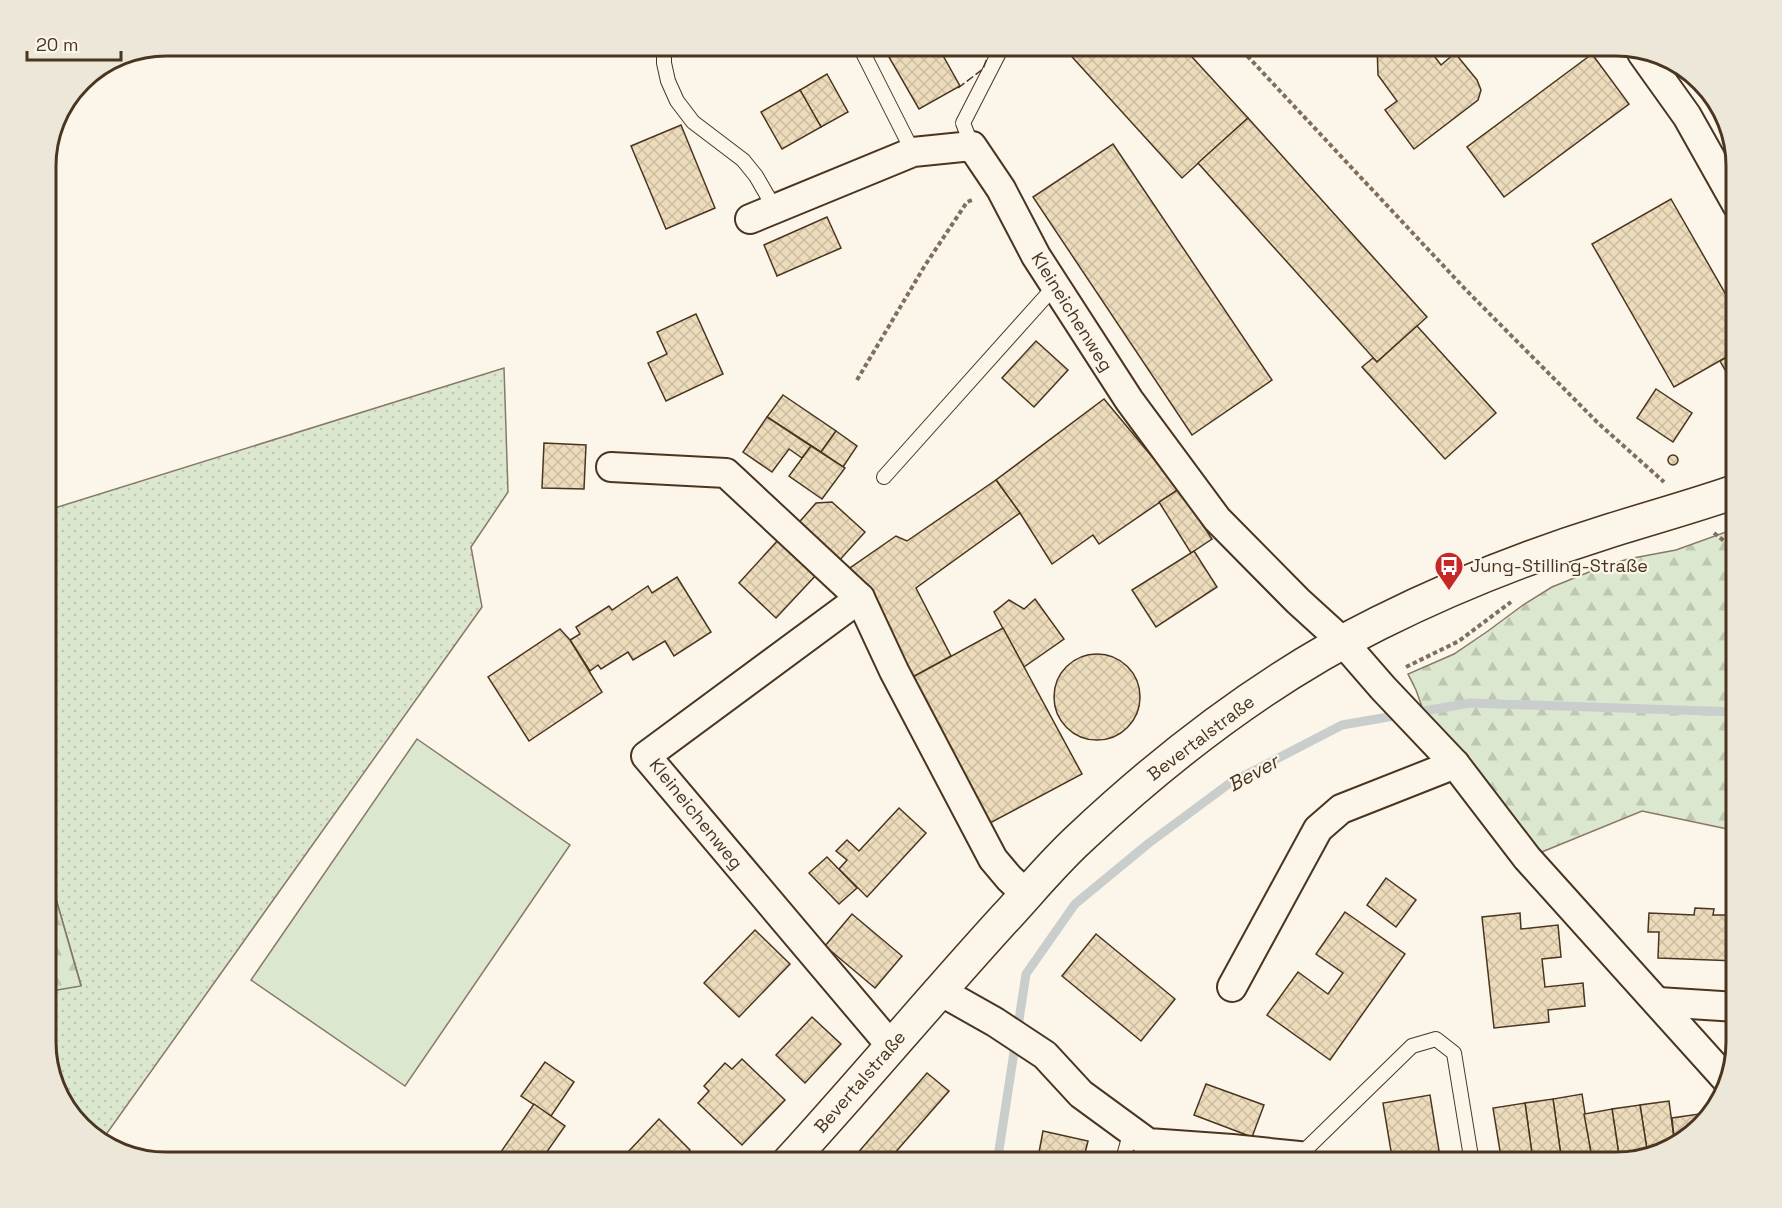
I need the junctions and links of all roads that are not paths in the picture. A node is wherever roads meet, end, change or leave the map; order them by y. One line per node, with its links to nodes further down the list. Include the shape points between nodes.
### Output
1 (663, 56): 8 (lane, via 668,81 693,122 743,160 756,176)
2 (865, 56): 6 (lane)
3 (997, 56): 5 (lane, via 963,123)
4 (1647, 60): 7 (street, via 1687,116)
5 (972, 146): 6 (street); 9 (street, Kleineichenweg, via 1001,189)
6 (913, 152): 8 (street)
7 (1726, 185)
8 (763, 214)
9 (1055, 286): 11 (lane); 14 (street, Kleineichenweg, via 1129,400 1217,519)
10 (611, 467): 13 (street, via 726,473)
11 (884, 477)
12 (1726, 495): 14 (street, Bevertalstraße, via 1604,532 1491,574)
13 (860, 598): 16 (street, via 993,860); 21 (street, Kleineichenweg, via 646,756)
14 (1343, 642): 15 (street); 16 (street, Bevertalstraße, via 1280,680 1164,763 1077,841)
15 (1455, 764): 17 (street, via 1341,809 1317,829); 19 (street, via 1527,858)
16 (1026, 895): 18 (street, Bevertalstraße)
17 (1232, 987)
18 (940, 991): 21 (street, Bevertalstraße); 23 (street, via 1045,1055 1081,1094)
19 (1658, 1002): 20 (street); 22 (street)
20 (1726, 1006)
21 (892, 1047): 24 (street, Bevertalstraße)
22 (1722, 1074)
23 (1131, 1131): 25 (lane); 26 (street, via 1148,1143)
24 (798, 1152)
25 (1125, 1152)
26 (1251, 1152)
27 (1308, 1152): 28 (lane, via 1412,1046 1436,1039 1454,1053)
28 (1470, 1152)

